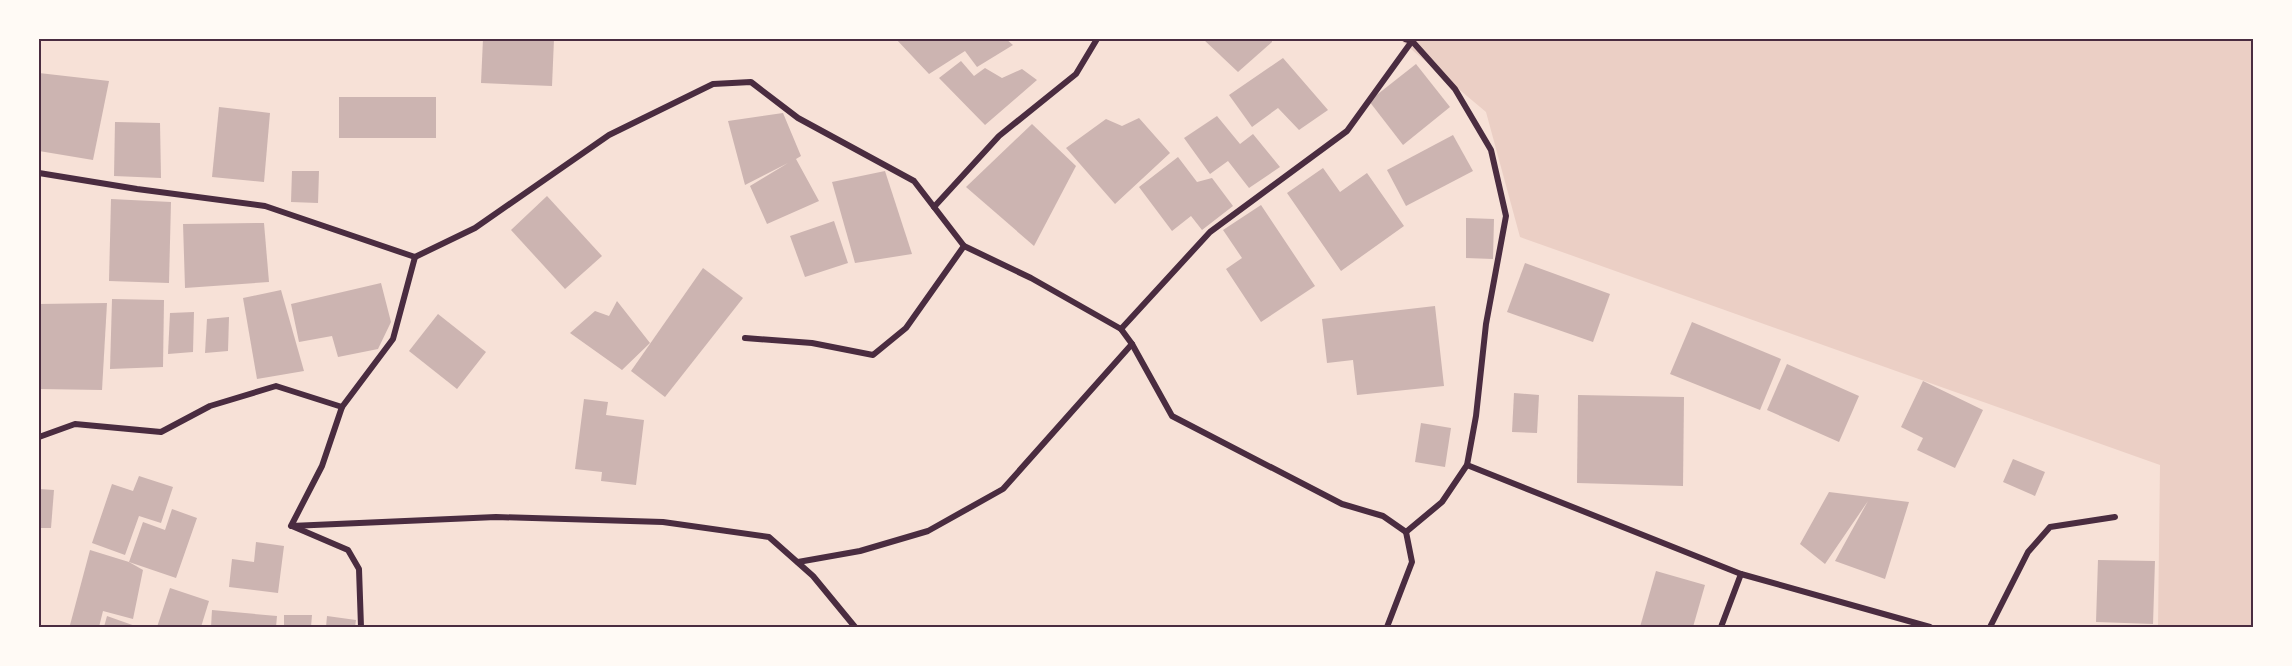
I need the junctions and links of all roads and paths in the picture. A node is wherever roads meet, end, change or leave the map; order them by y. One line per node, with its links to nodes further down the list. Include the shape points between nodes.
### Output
1 (1097, 39): 4 (street, via 1076,74 999,136)
2 (1409, 40): 7 (street, via 1347,131 1210,232); 12 (street, via 1455,88 1491,150 1506,216 1486,324)
3 (39, 173): 6 (street, via 265,206)
4 (934, 207): 5 (street); 6 (street, via 914,181 798,118 751,82 713,84 609,135 475,228)
5 (964, 246): 7 (street); 8 (street, via 906,328 873,355 812,343)
6 (415, 257): 10 (street, via 393,339)
7 (1122, 329): 9 (street)
8 (746, 338)
9 (1132, 344): 15 (street, via 1172,416 1342,504 1383,516); 16 (street, via 1003,489 928,531 860,551)
10 (342, 407): 11 (street, via 276,386 210,406 161,432 75,424); 14 (street, via 322,466)
11 (39, 437)
12 (1467, 465): 15 (street, via 1442,502); 17 (street)
13 (2115, 517): 23 (street, via 2050,527 2028,552)
14 (291, 526): 16 (street, via 496,517 663,522 769,537); 18 (street, via 348,550 359,569)
15 (1406, 532): 20 (street, via 1412,562)
16 (798, 562): 19 (street)
17 (1741, 574): 21 (street); 22 (street)
18 (361, 627)
19 (855, 627)
20 (1387, 627)
21 (1721, 627)
22 (1930, 627)
23 (1990, 627)

